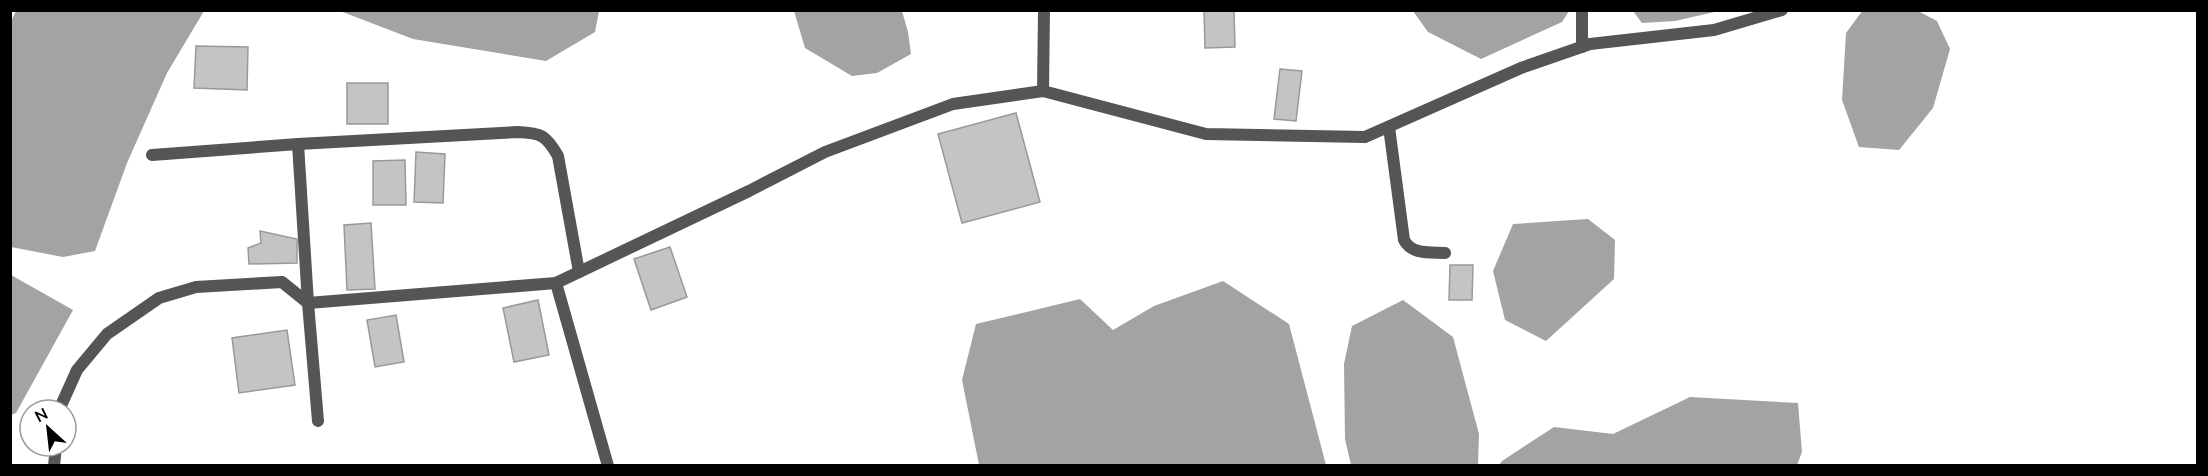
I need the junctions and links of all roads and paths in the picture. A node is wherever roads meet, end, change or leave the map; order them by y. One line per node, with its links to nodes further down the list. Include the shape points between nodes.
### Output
1 (1044, 10): 5 (street)
2 (1582, 10): 4 (street)
3 (1782, 10): 4 (street, via 1714,30)
4 (1582, 47): 6 (street, via 1521,68)
5 (1043, 91): 6 (street, via 1206,134 1365,137); 10 (street, via 953,104 825,152)
6 (1389, 127): 9 (street, via 1404,240 1414,251)
7 (298, 144): 8 (street); 10 (street, via 538,133 549,141 558,156); 12 (street)
8 (152, 155)
9 (1445, 253)
10 (579, 272): 11 (street)
11 (556, 283): 12 (street); 15 (street)
12 (308, 303): 13 (street, via 282,282 196,287 159,298 107,334 77,370); 14 (street)
13 (64, 398)
14 (318, 421)
15 (608, 465)

